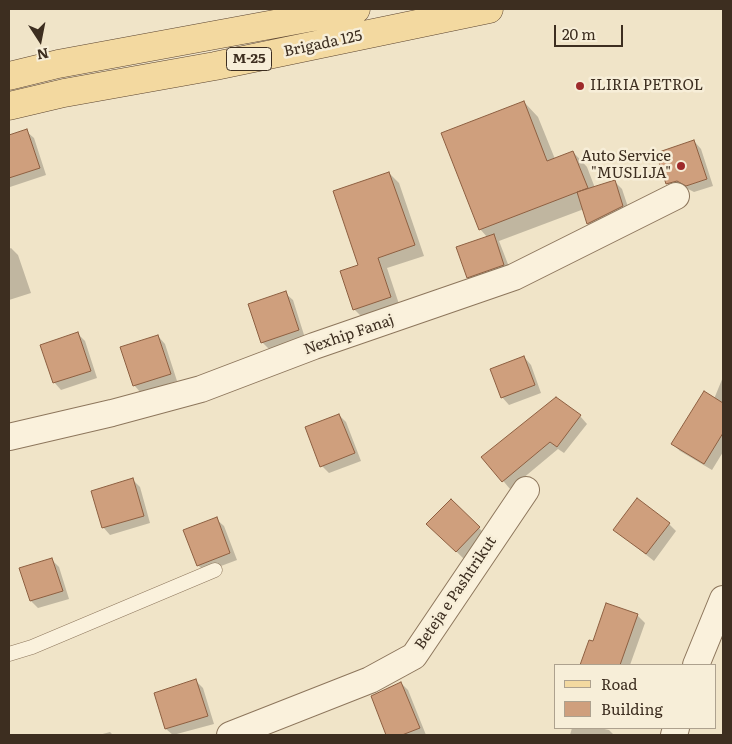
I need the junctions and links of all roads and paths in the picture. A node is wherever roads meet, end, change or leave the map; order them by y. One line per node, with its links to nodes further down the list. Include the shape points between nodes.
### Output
1 (356, 9): 3 (main road, Brigada 125 / M-25)
2 (489, 9): 4 (main road, Brigada 125 / M-25)
3 (9, 76)
4 (9, 106)
5 (676, 196): 6 (street, Nexhip Fanaj, via 514,277 201,389)
6 (9, 437)
7 (526, 490): 12 (street, Beteja e Pashtrikut, via 414,656 370,680)
8 (215, 570): 10 (lane)
9 (723, 599): 11 (street)
10 (9, 654)
11 (696, 664)
12 (230, 735)

